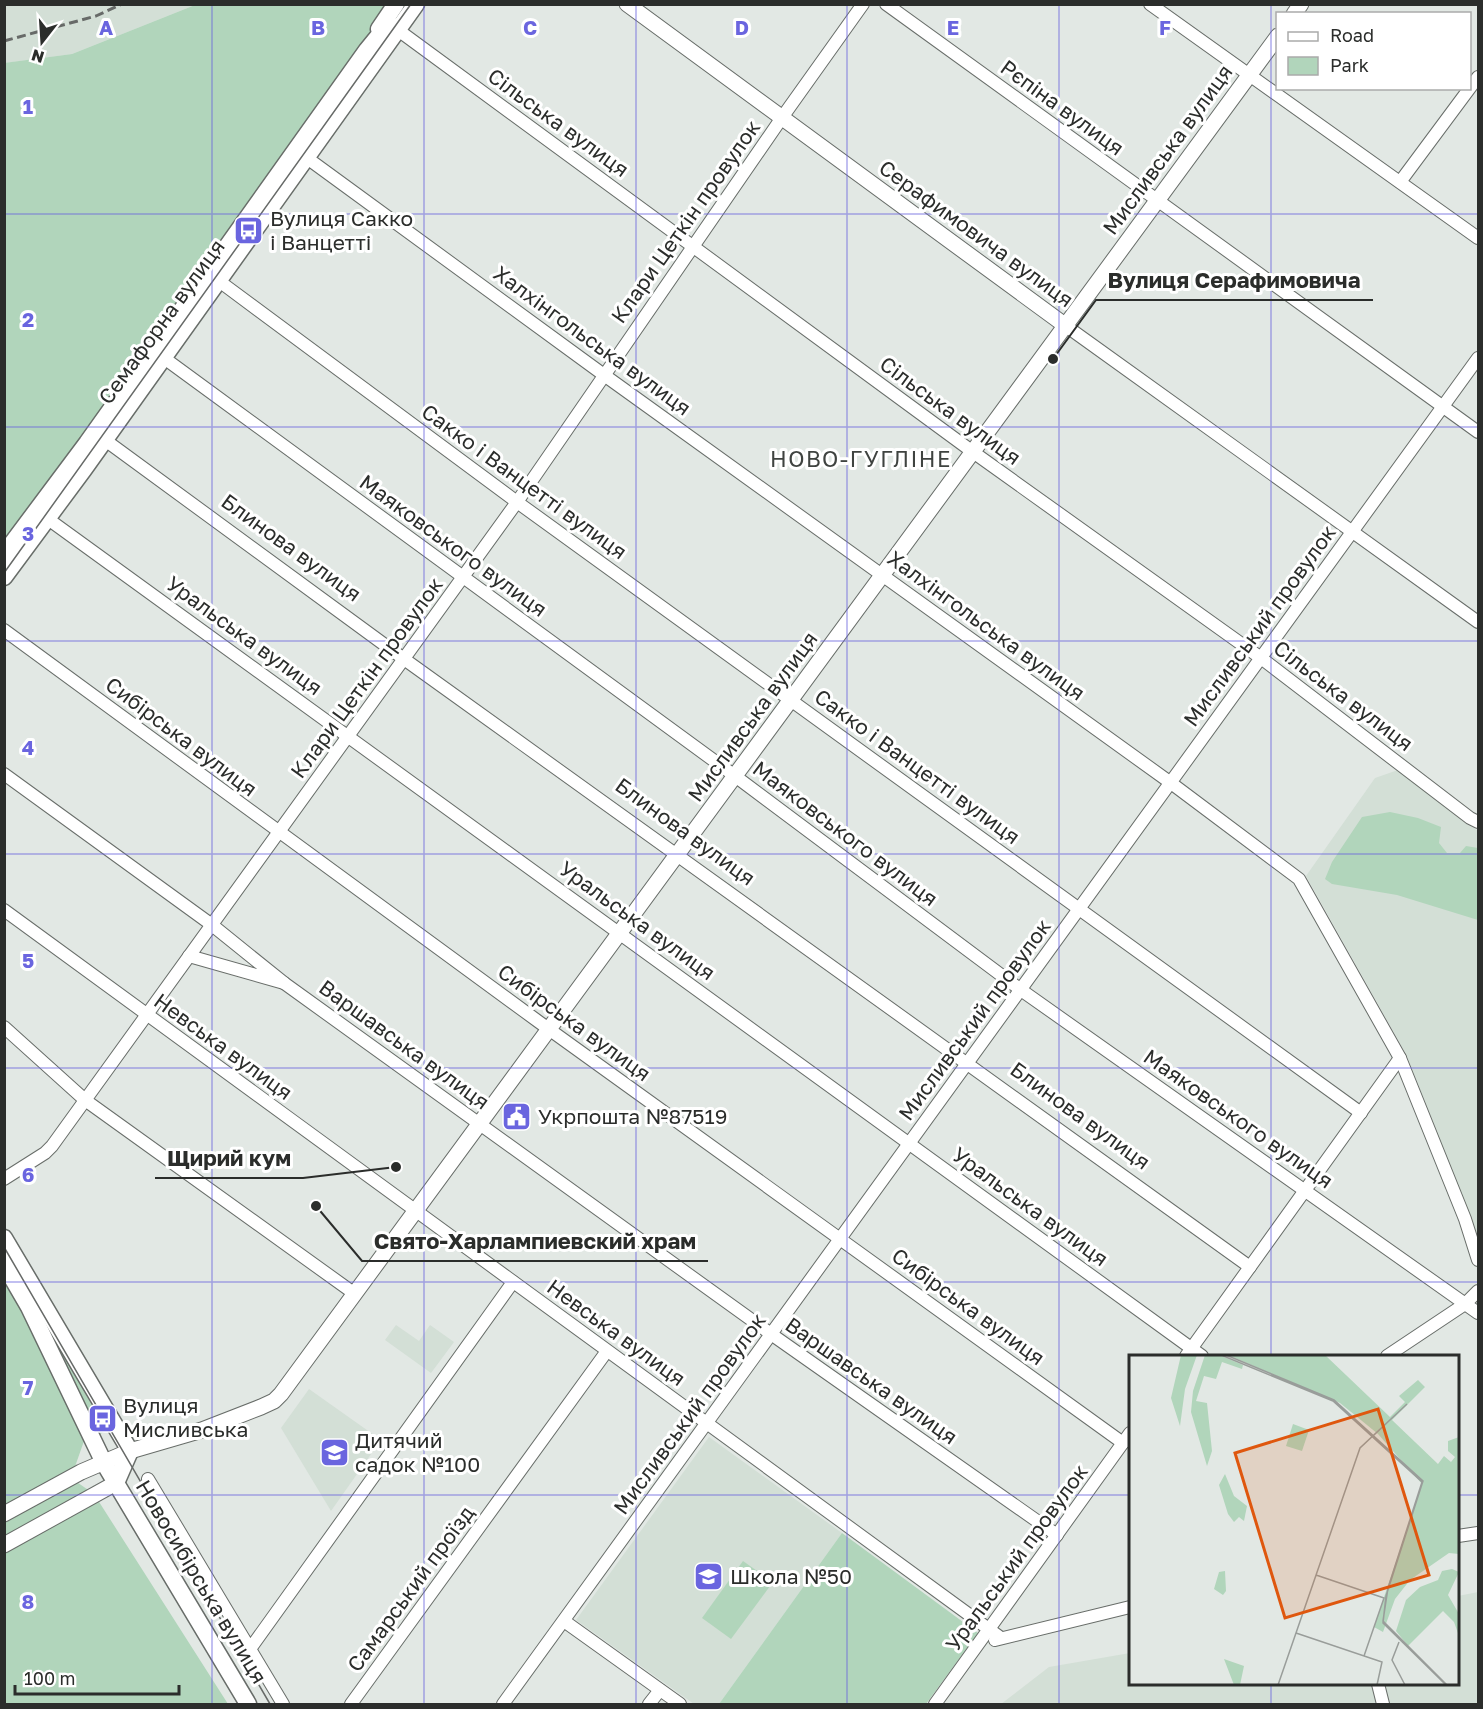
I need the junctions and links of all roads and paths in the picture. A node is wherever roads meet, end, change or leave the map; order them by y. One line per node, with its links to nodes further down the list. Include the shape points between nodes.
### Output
1 (396, 4): 10 (main road, Семафорна вулиця)
2 (403, 4): 10 (main road, Семафорна вулиця)
3 (417, 4): 8 (main road, Семафорна вулиця)
4 (627, 4): 13 (street, Серафимовича вулиця)
5 (863, 4): 13 (street, Клари Цеткін провулок)
6 (886, 4): 16 (street, Рєпіна вулиця)
7 (1150, 4): 11 (street)
8 (398, 30): 14 (main road, Семафорна вулиця); 18 (street, Сільська вулиця)
9 (1276, 39): 11 (street, Мисливська вулиця)
10 (367, 50): 26 (main road, Семафорна вулиця)
11 (1249, 75): 15 (street); 16 (street, Мисливська вулиця)
12 (1469, 90): 15 (street)
13 (781, 119): 18 (street, Клари Цеткін провулок); 20 (street, Серафимовича вулиця)
14 (307, 158): 19 (main road, Семафорна вулиця); 23 (street, Халхінгольська вулиця)
15 (1400, 182): 17 (street)
16 (1157, 200): 20 (street, Мисливська вулиця); 24 (street, Рєпіна вулиця)
17 (1479, 238)
18 (693, 247): 23 (street, Клари Цеткін провулок); 27 (street, Сільська вулиця)
19 (219, 281): 21 (main road, Семафорна вулиця); 28 (street, Сакко і Ванцетті вулиця)
20 (1066, 326): 27 (street, Мисливська вулиця); 30 (street, Серафимовича вулиця)
21 (164, 358): 26 (main road, Семафорна вулиця); 34 (street, Маяковського вулиця)
22 (1479, 358): 24 (street, Мисливський провулок)
23 (604, 375): 28 (street, Клари Цеткін провулок); 32 (street, Халхінгольська вулиця)
24 (1443, 407): 25 (street, Рєпіна вулиця); 30 (street, Мисливський провулок)
25 (1479, 432)
26 (100, 436): 29 (main road, Семафорна вулиця); 31 (main road, Семафорна вулиця); 38 (street, Блинова вулиця)
27 (973, 452): 32 (street, Мисливська вулиця); 37 (street, Сільська вулиця)
28 (517, 502): 34 (street, Клари Цеткін провулок); 39 (street, Сакко і Ванцетті вулиця)
29 (48, 519): 33 (main road, Семафорна вулиця); 40 (street, Уральська вулиця)
30 (1352, 532): 35 (street, Серафимовича вулиця); 37 (street, Мисливський провулок)
31 (4, 554)
32 (882, 575): 39 (street, Мисливська вулиця); 43 (street, Халхінгольська вулиця)
33 (4, 577)
34 (463, 578): 38 (street, Клари Цеткін провулок); 42 (street, Маяковського вулиця)
35 (1479, 622)
36 (4, 630): 45 (street, Сибірська вулиця)
37 (1261, 658): 43 (street, Мисливський провулок); 44 (street, Сільська вулиця)
38 (404, 659): 40 (street, Клари Цеткін провулок); 46 (street, Блинова вулиця)
39 (791, 700): 42 (street, Мисливська вулиця); 47 (street, Сакко і Ванцетті вулиця)
40 (350, 736): 45 (street, Клари Цеткін провулок); 50 (street, Уральська вулиця)
41 (4, 774): 49 (street, Варшавська вулиця)
42 (735, 776): 46 (street, Мисливська вулиця); 53 (street, Маяковського вулиця)
43 (1171, 783): 47 (street, Мисливський провулок); 57 (street, Халхінгольська вулиця, via 1299,879)
44 (1479, 822)
45 (279, 833): 49 (street, Клари Цеткін провулок); 56 (street, Сибірська вулиця)
46 (677, 855): 50 (street, Мисливська вулиця); 58 (street, Блинова вулиця)
47 (1080, 909): 53 (street, Мисливський провулок); 60 (street, Сакко і Ванцетті вулиця)
48 (4, 910): 54 (street, Невська вулиця)
49 (212, 925): 51 (street, Клари Цеткін провулок); 52 (street, Варшавська вулиця)
50 (620, 933): 56 (street, Мисливська вулиця); 62 (street, Уральська вулиця)
51 (189, 956): 52 (street, Варшавська вулиця); 54 (street, Клари Цеткін провулок)
52 (284, 983): 61 (street, Варшавська вулиця)
53 (1021, 990): 58 (street, Мисливський провулок); 64 (street, Маяковського вулиця)
54 (147, 1015): 59 (street, Клари Цеткін провулок); 65 (street, Невська вулиця)
55 (4, 1027): 59 (street)
56 (549, 1029): 61 (street, Мисливська вулиця); 67 (street, Сибірська вулиця)
57 (1401, 1058): 60 (street); 68 (street, Халхінгольська вулиця)
58 (968, 1063): 62 (street, Мисливський провулок); 70 (street, Блинова вулиця)
59 (85, 1100): 63 (street, Клари Цеткін провулок, via 45,1153); 73 (street)
60 (1361, 1113): 64 (street)
61 (480, 1123): 65 (street, Мисливська вулиця); 76 (street, Варшавська вулиця)
62 (909, 1144): 67 (street, Мисливський провулок); 78 (street, Уральська вулиця)
63 (4, 1179)
64 (1305, 1191): 70 (street); 74 (street, Маяковського вулиця)
65 (416, 1211): 71 (street, Невська вулиця); 73 (street, Мисливська вулиця)
66 (4, 1238): 80 (main road)
67 (841, 1238): 76 (street, Мисливський провулок); 83 (street, Сибірська вулиця)
68 (1479, 1260)
69 (4, 1264): 81 (main road, Новосибірська вулиця)
70 (1250, 1267): 78 (street)
71 (513, 1282): 77 (street, Невська вулиця); 100 (street)
72 (1479, 1291): 74 (street)
73 (355, 1294): 85 (street, Мисливська вулиця, via 274,1401 202,1430)
74 (1465, 1304): 75 (street, Маяковського вулиця); 79 (street)
75 (1479, 1313)
76 (771, 1334): 82 (street, Мисливський провулок); 92 (street, Варшавська вулиця)
77 (607, 1351): 82 (street, Невська вулиця); 105 (street, Самарський проїзд)
78 (1189, 1353)
79 (1388, 1355)
80 (83, 1371): 81 (main road); 85 (main road)
81 (64, 1379): 84 (main road, Новосибірська вулиця)
82 (706, 1424): 96 (street, Мисливський провулок); 97 (street, Невська вулиця)
83 (1127, 1438): 92 (street, Уральський провулок)
84 (95, 1447): 86 (main road, Новосибірська вулиця); 87 (street)
85 (130, 1451): 86 (street, Мисливська вулиця); 89 (main road, Новосибірська вулиця)
86 (104, 1463): 87 (street, Мисливська вулиця); 89 (main road, Новосибірська вулиця)
87 (83, 1471): 90 (street, Мисливська вулиця)
88 (148, 1479): 100 (street, Новосибірська вулиця)
89 (116, 1483): 94 (street); 103 (main road, Новосибірська вулиця)
90 (4, 1514)
91 (1479, 1533): 93 (street)
92 (1057, 1535): 97 (street, Уральський провулок)
93 (1459, 1536)
94 (4, 1545)
95 (1129, 1607): 98 (street)
96 (564, 1621): 102 (street); 106 (street, Мисливський провулок)
97 (989, 1630): 98 (street, Невська вулиця); 99 (street, Уральський провулок)
98 (1001, 1638): 99 (street)
99 (979, 1643): 109 (street, Уральський провулок)
100 (250, 1649): 104 (street, Новосибірська вулиця)
101 (1378, 1685): 110 (street)
102 (660, 1690): 107 (street); 108 (street)
103 (248, 1704)
104 (283, 1704)
105 (351, 1704)
106 (503, 1704)
107 (649, 1704)
108 (680, 1704)
109 (935, 1704)
110 (1383, 1704)

